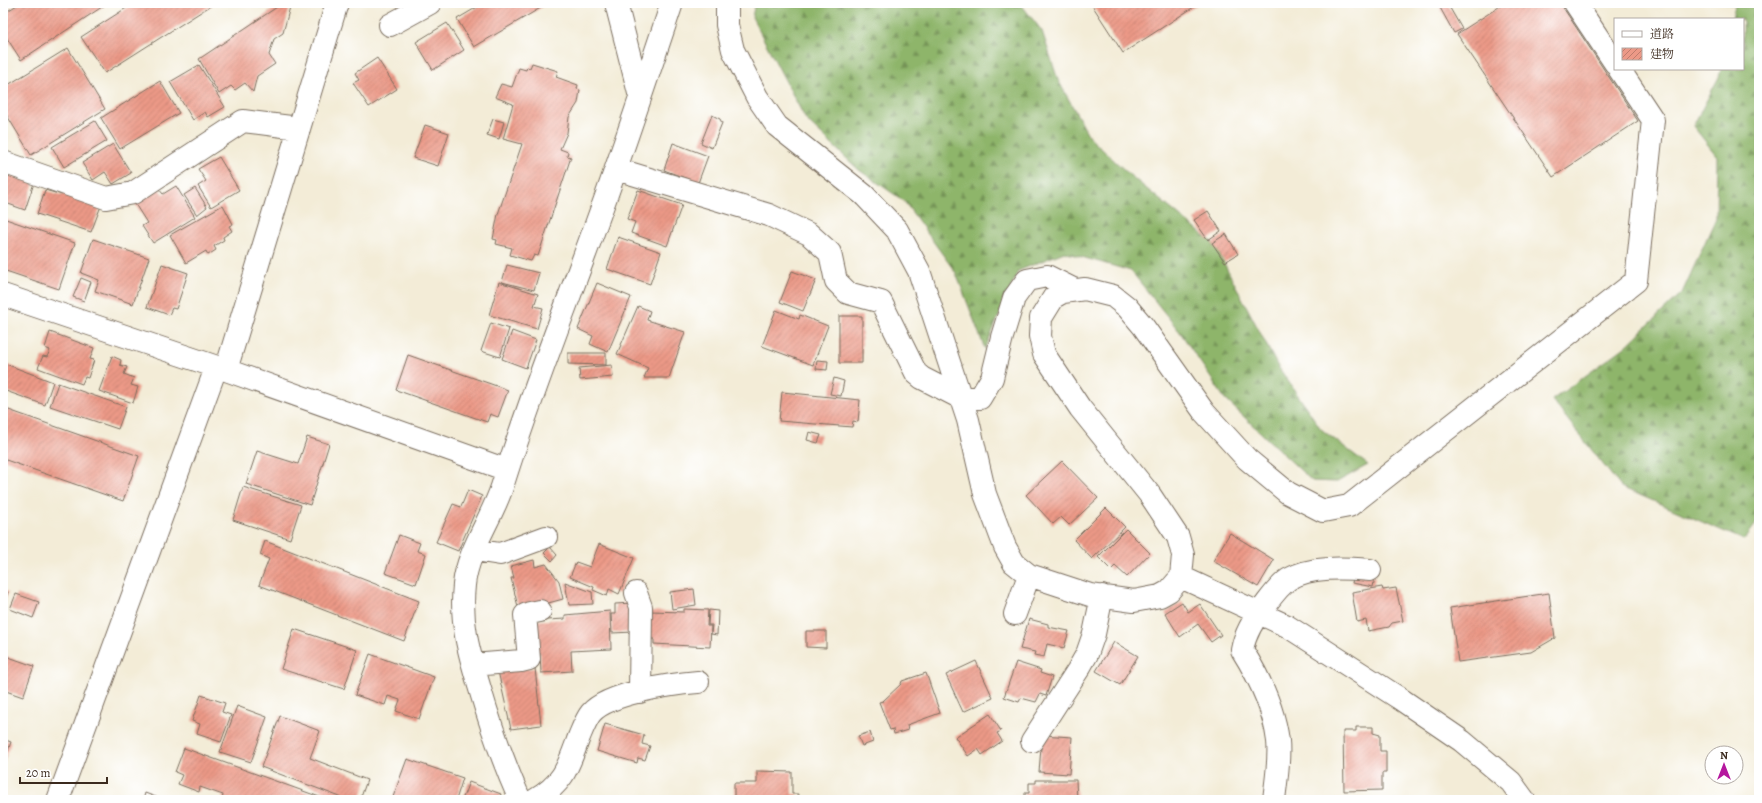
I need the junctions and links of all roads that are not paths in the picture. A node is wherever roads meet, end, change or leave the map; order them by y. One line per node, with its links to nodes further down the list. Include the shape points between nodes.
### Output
1 (336, 3): 11 (street)
2 (430, 3): 7 (street)
3 (616, 3): 10 (street)
4 (672, 3): 10 (street)
5 (727, 3): 17 (street, via 727,25 733,50 757,97 777,126 864,195 897,230 919,271)
6 (1575, 3): 8 (street)
7 (390, 26)
8 (1614, 62)
9 (1620, 70): 14 (street, via 1653,120 1636,281 1349,506 1323,511 1288,493 1247,459 1204,412 1127,307 1113,296 1085,289)
10 (640, 97): 13 (street)
11 (299, 128): 12 (street, via 243,122 133,193 106,198); 16 (street)
12 (3, 162)
13 (616, 169): 17 (street, via 769,215 809,234 830,253 836,281 848,293 881,302 916,373); 18 (street)
14 (1073, 289): 17 (street, via 1047,276 1027,280 1014,298 992,378 980,398); 23 (street, via 1054,297 1041,318 1040,336 1044,354 1080,408 1150,495 1178,537 1183,555)
15 (3, 295): 16 (street)
16 (221, 369): 18 (street); 33 (street)
17 (961, 398): 22 (street, via 985,494 1002,539 1014,563)
18 (507, 470): 20 (street, via 498,500)
19 (546, 537): 20 (street, via 500,554)
20 (475, 550): 29 (street, via 466,574 463,619)
21 (1370, 570): 27 (street, via 1348,568 1301,574 1288,580)
22 (1029, 576): 25 (street, via 1090,595); 28 (street)
23 (1181, 577): 25 (street, via 1169,591 1150,599 1134,601); 27 (street)
24 (636, 593): 31 (street, via 641,607)
25 (1102, 596): 32 (street, via 1087,654)
26 (540, 611): 29 (street, via 525,616 529,659)
27 (1258, 612): 36 (street, via 1242,650 1255,670 1272,713 1278,742); 37 (street, via 1287,626 1462,741 1511,782)
28 (1015, 614)
29 (473, 665): 34 (street, via 505,766)
30 (698, 682): 31 (street)
31 (640, 692): 35 (street, via 607,702 592,712 582,730 566,773 550,792)
32 (1032, 741)
33 (58, 800)
34 (520, 800)
35 (535, 800)
36 (1274, 800)
37 (1524, 800)

